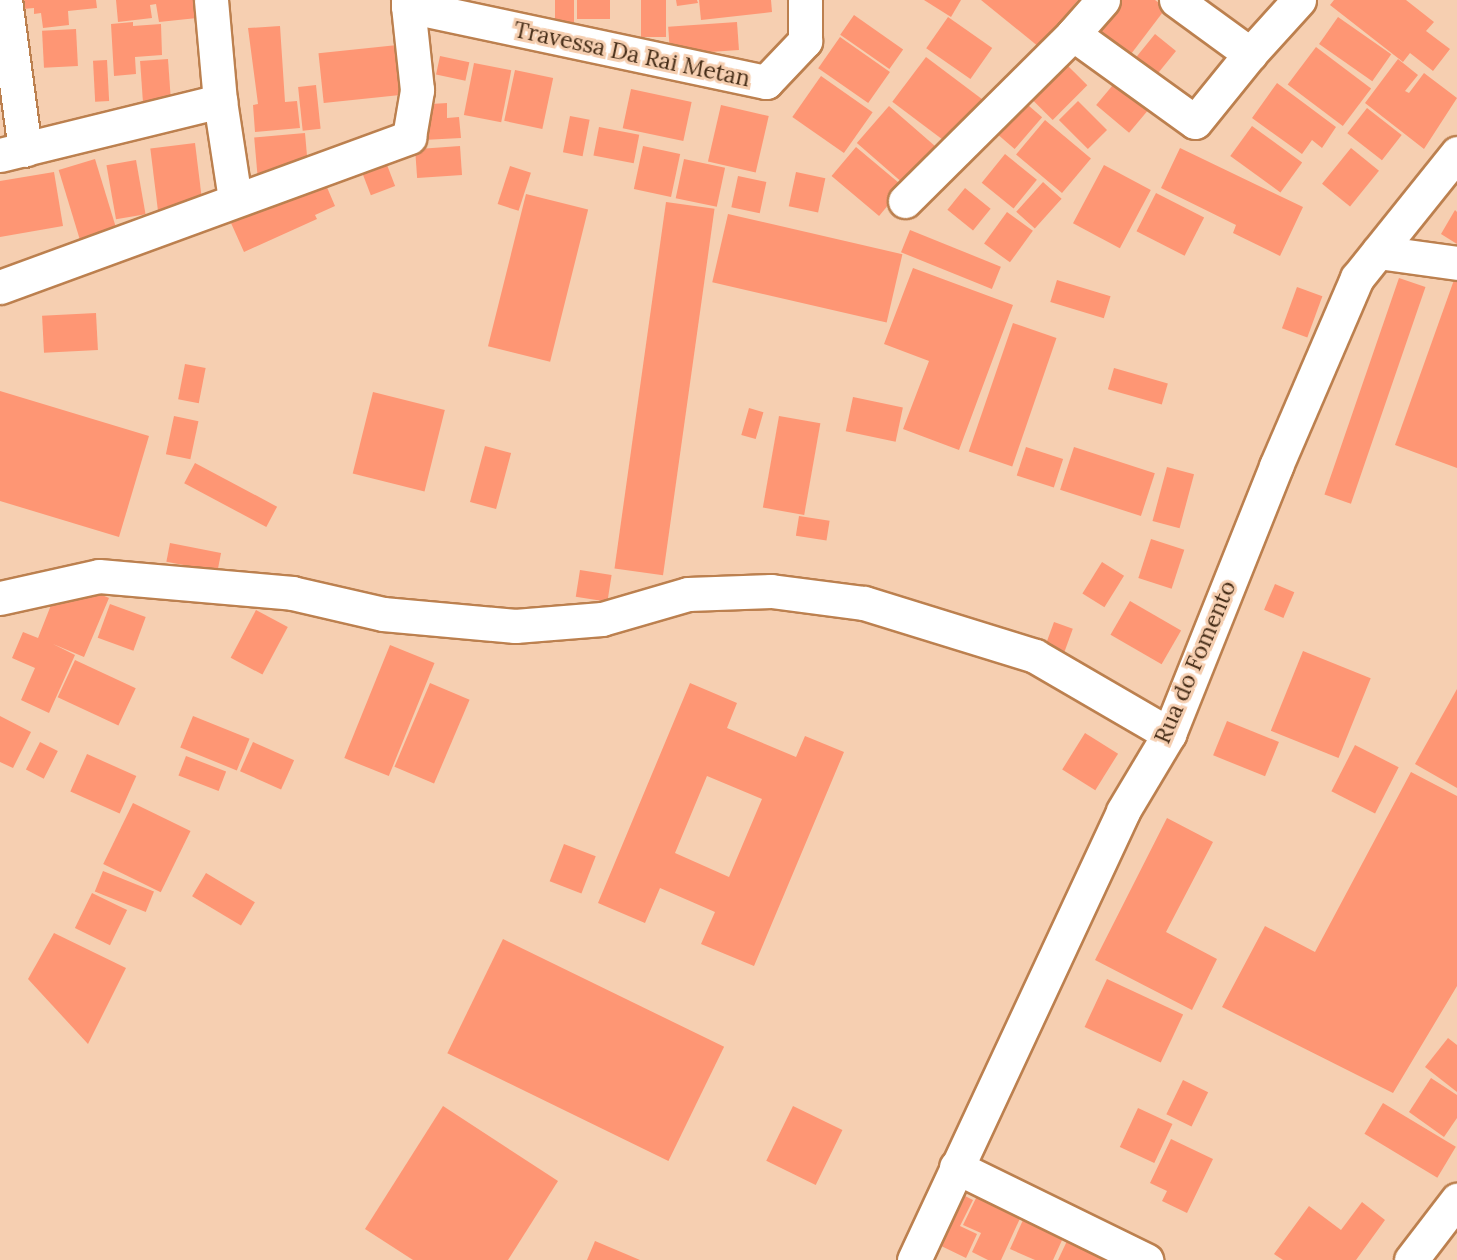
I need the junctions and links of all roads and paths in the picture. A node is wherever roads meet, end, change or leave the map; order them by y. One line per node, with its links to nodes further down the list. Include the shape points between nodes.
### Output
1 (5, 0): 9 (street)
2 (211, 0): 11 (street)
3 (805, 0): 7 (street, Travessa Da Rai Metan, via 806,41 766,82)
4 (1103, 0): 8 (street)
5 (1176, 0): 10 (street)
6 (1299, 0): 10 (street)
7 (408, 3): 14 (street, via 416,90 409,137)
8 (1073, 34): 10 (street, via 1195,122); 15 (street)
9 (4, 36): 12 (street)
10 (1250, 54)
11 (220, 101): 12 (street); 14 (street)
12 (12, 152)
13 (1457, 153): 16 (street, Rua do Fomento)
14 (235, 199): 18 (street)
15 (905, 201)
16 (1378, 252): 17 (street); 20 (street, Rua do Fomento, via 1357,278)
17 (1457, 262)
18 (0, 287)
19 (0, 598): 20 (street, via 99,576 292,593 383,614 516,626 602,619 688,594 771,591 864,603 1035,656)
20 (1168, 734): 21 (street, Rua do Fomento, via 1123,811)
21 (956, 1167): 23 (street, Rua do Fomento); 24 (street)
22 (1457, 1200): 25 (street)
23 (914, 1260)
24 (1145, 1260)
25 (1410, 1260)

